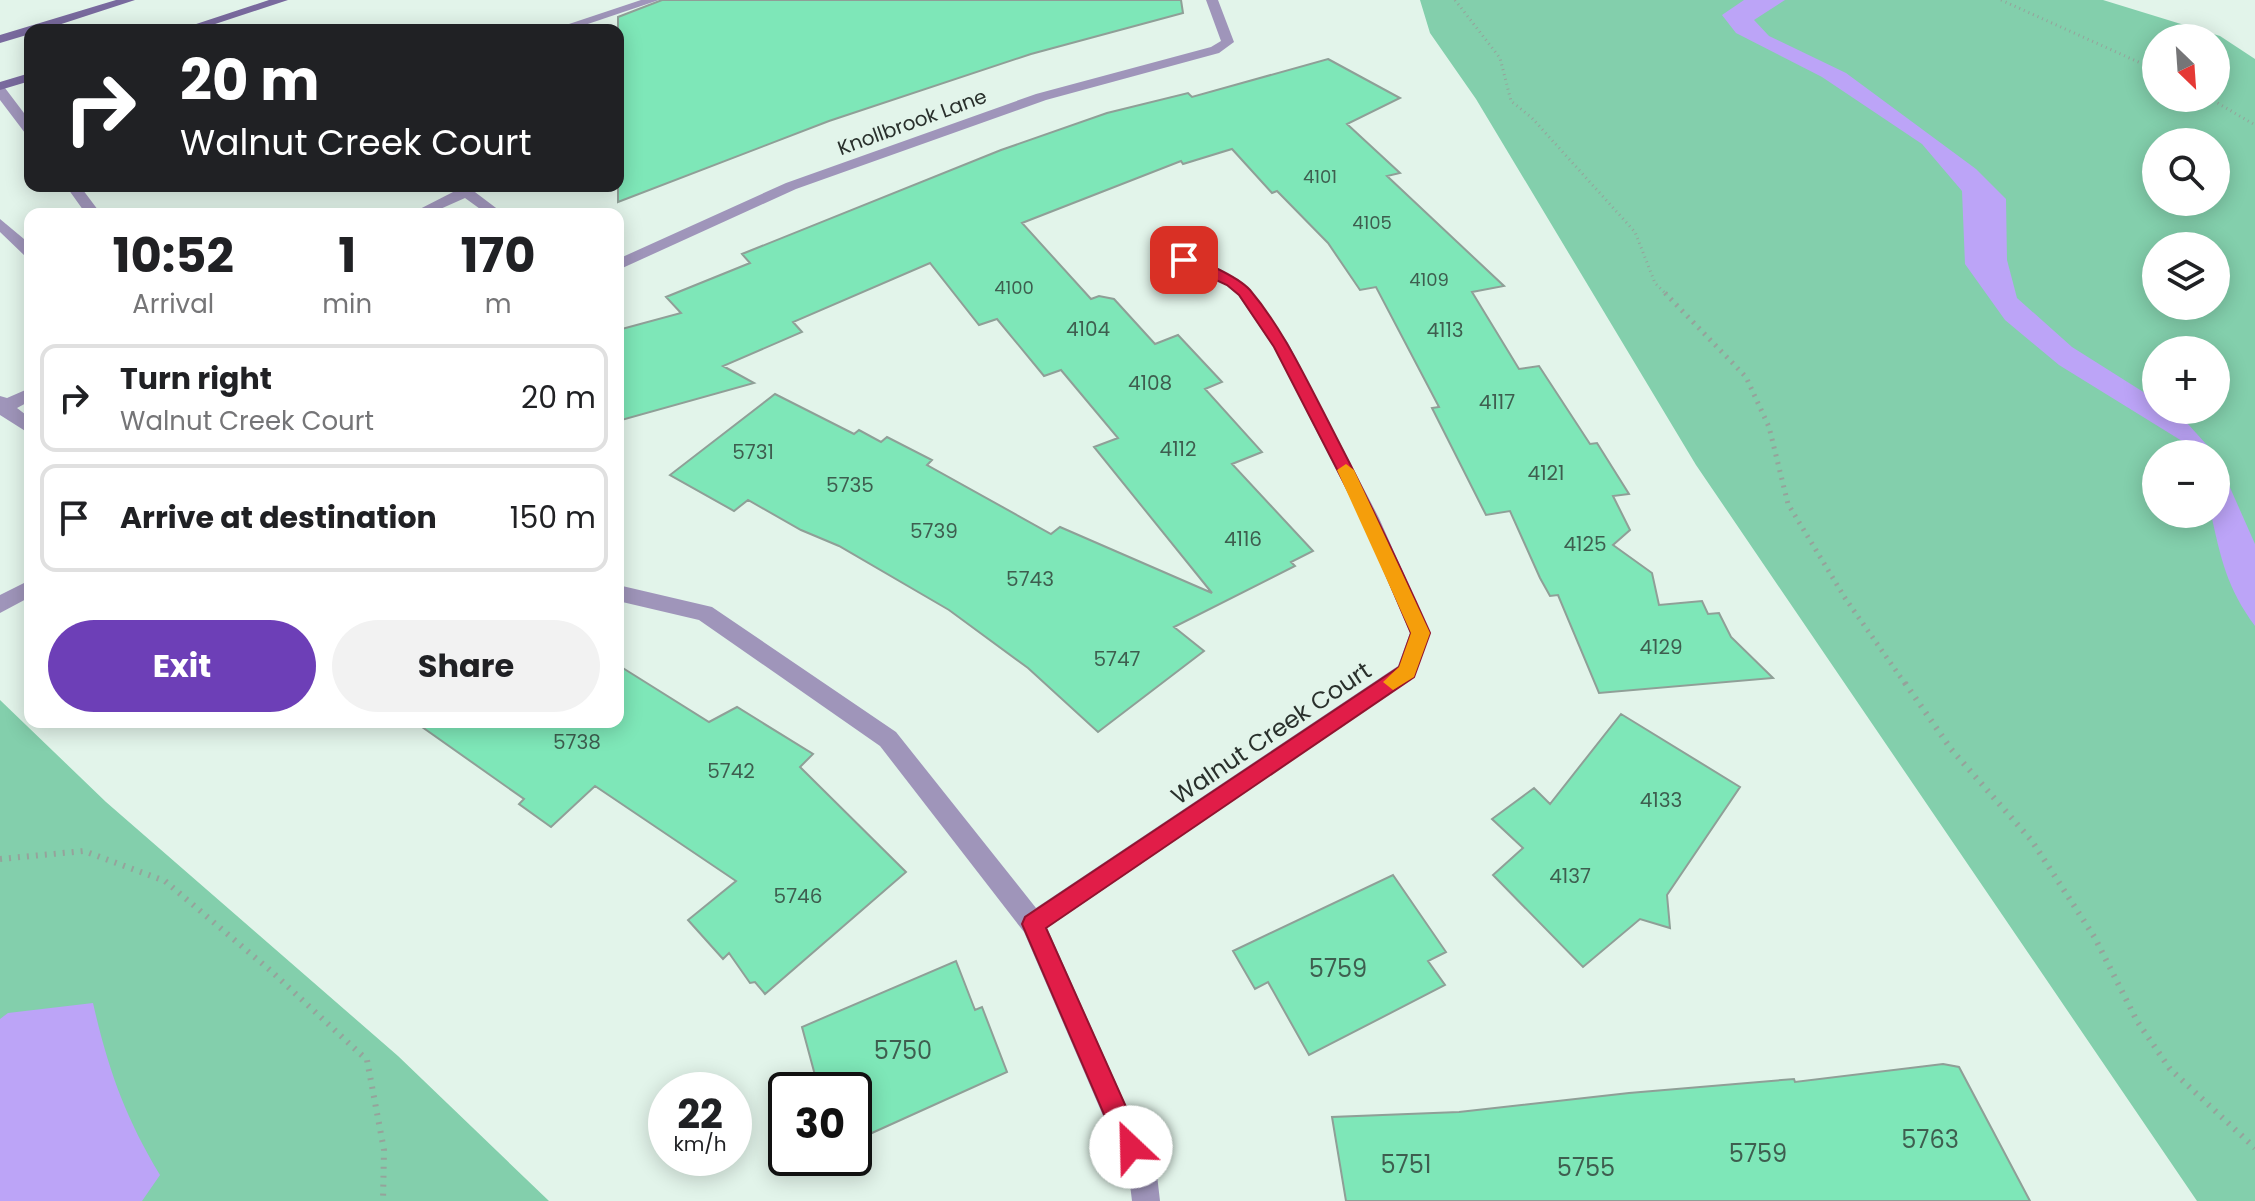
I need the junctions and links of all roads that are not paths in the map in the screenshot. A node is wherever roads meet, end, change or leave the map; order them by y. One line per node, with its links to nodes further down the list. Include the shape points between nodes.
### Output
1 (129, 0): 5 (main road)
2 (282, 0): 6 (main road)
3 (653, 0): 7 (street)
4 (1212, 0): 20 (street, Knollbrook Lane, via 1228,42 1215,50 1041,97 791,186)
5 (50, 24)
6 (204, 24)
7 (576, 24)
8 (24, 32): 9 (main road)
9 (0, 39)
10 (24, 79): 11 (main road)
11 (0, 89): 12 (street)
12 (24, 122)
13 (456, 192): 15 (street)
14 (463, 192): 16 (street)
15 (428, 208)
16 (488, 208)
17 (0, 223): 18 (street)
18 (24, 247)
19 (1184, 260): 27 (street, Walnut Creek Court, via 1244,292 1282,347 1370,518 1420,633 1407,671)
20 (624, 262)
21 (24, 397): 22 (street)
22 (2, 406): 23 (street)
23 (24, 423)
24 (24, 591): 26 (street)
25 (624, 594): 27 (street, via 705,613 888,739)
26 (0, 605)
27 (1033, 924): 28 (street, via 1143,1175)
28 (1146, 1201)

